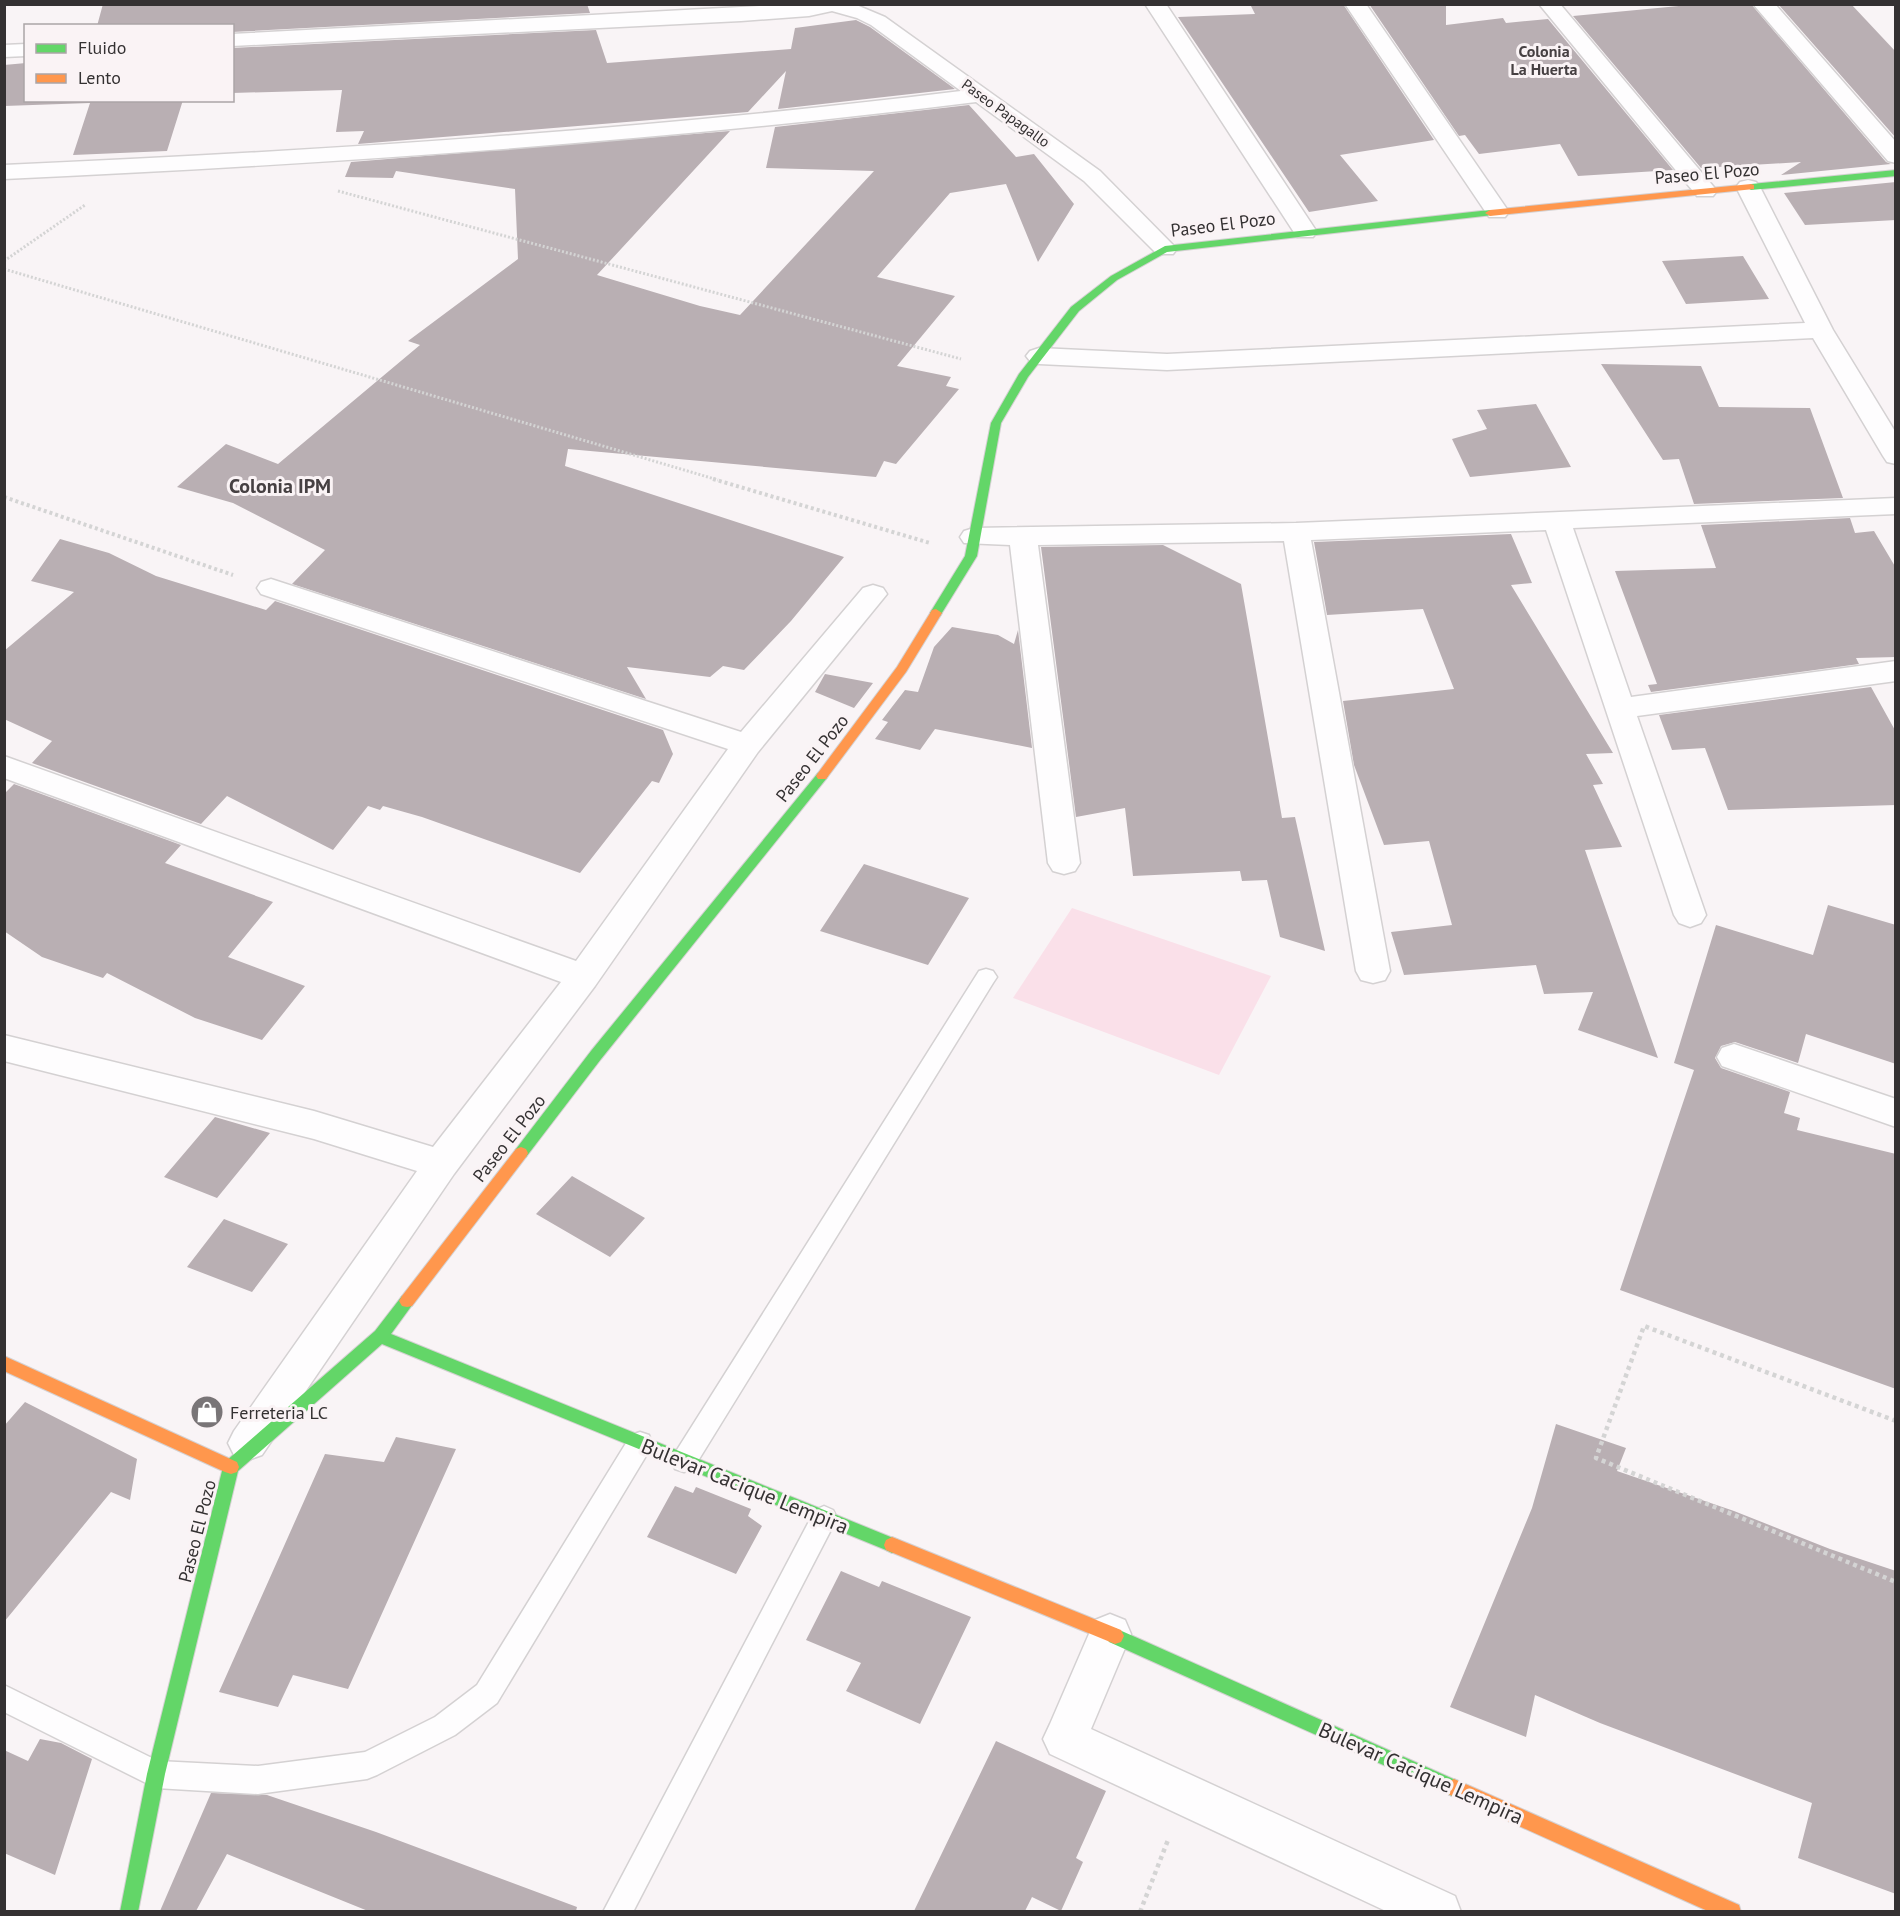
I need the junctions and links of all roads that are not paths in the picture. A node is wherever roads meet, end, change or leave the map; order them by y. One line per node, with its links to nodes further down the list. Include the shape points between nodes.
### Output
1 (1155, 4): 16 (street)
2 (1355, 4): 15 (street)
3 (1549, 4): 14 (street)
4 (1763, 4): 10 (street)
5 (833, 5): 6 (street, via 741,15); 9 (street, Paseo Papagallo, via 878,21)
6 (234, 40)
7 (24, 50): 8 (street)
8 (4, 51)
9 (982, 94): 11 (street, via 805,118 640,132 260,161); 17 (street, Paseo Papagallo, via 1092,176)
10 (1896, 156)
11 (4, 172)
12 (1896, 173): 13 (street, Paseo El Pozo)
13 (1748, 187): 14 (street, Paseo El Pozo); 18 (street)
14 (1706, 191): 15 (street, Paseo El Pozo)
15 (1497, 212): 16 (street, Paseo El Pozo)
16 (1305, 232): 17 (street, Paseo El Pozo)
17 (1165, 249): 19 (street, Paseo El Pozo, via 1114,278 1075,309)
18 (1821, 330): 19 (street, via 1167,362); 20 (street)
19 (1039, 356): 25 (street, Paseo El Pozo, via 996,423)
20 (1896, 456)
21 (1896, 506): 22 (street)
22 (1556, 519): 23 (street); 29 (street)
23 (1296, 532): 24 (street); 34 (street)
24 (1023, 536): 25 (street); 32 (street)
25 (973, 546): 41 (street, Paseo El Pozo, via 902,669 811,790 596,1055)
26 (271, 588): 30 (street)
27 (873, 594): 30 (street)
28 (1896, 671): 29 (street)
29 (1620, 708): 33 (street)
30 (747, 745): 35 (street)
31 (4, 766): 35 (street)
32 (1064, 863)
33 (1690, 915)
34 (1373, 971)
35 (583, 977): 40 (street)
36 (986, 977): 44 (lane)
37 (4, 1048): 40 (street, via 314,1125)
38 (1734, 1057): 39 (street)
39 (1896, 1113)
40 (441, 1164): 45 (street)
41 (380, 1336): 43 (street, Bulevar Cacique Lempira); 45 (street, Paseo El Pozo)
42 (4, 1363): 45 (street)
43 (640, 1443): 44 (street, Bulevar Cacique Lempira); 49 (lane, via 487,1694 445,1726 367,1764 258,1780)
44 (684, 1461): 46 (street, Bulevar Cacique Lempira)
45 (231, 1467): 49 (street, Paseo El Pozo)
46 (824, 1518): 47 (street, Bulevar Cacique Lempira); 51 (lane)
47 (1110, 1634): 52 (street, via 1065,1739); 53 (street, Bulevar Cacique Lempira)
48 (4, 1698): 49 (lane)
49 (156, 1774): 50 (street, Paseo El Pozo)
50 (129, 1911)
51 (617, 1911)
52 (1439, 1911)
53 (1732, 1911)

